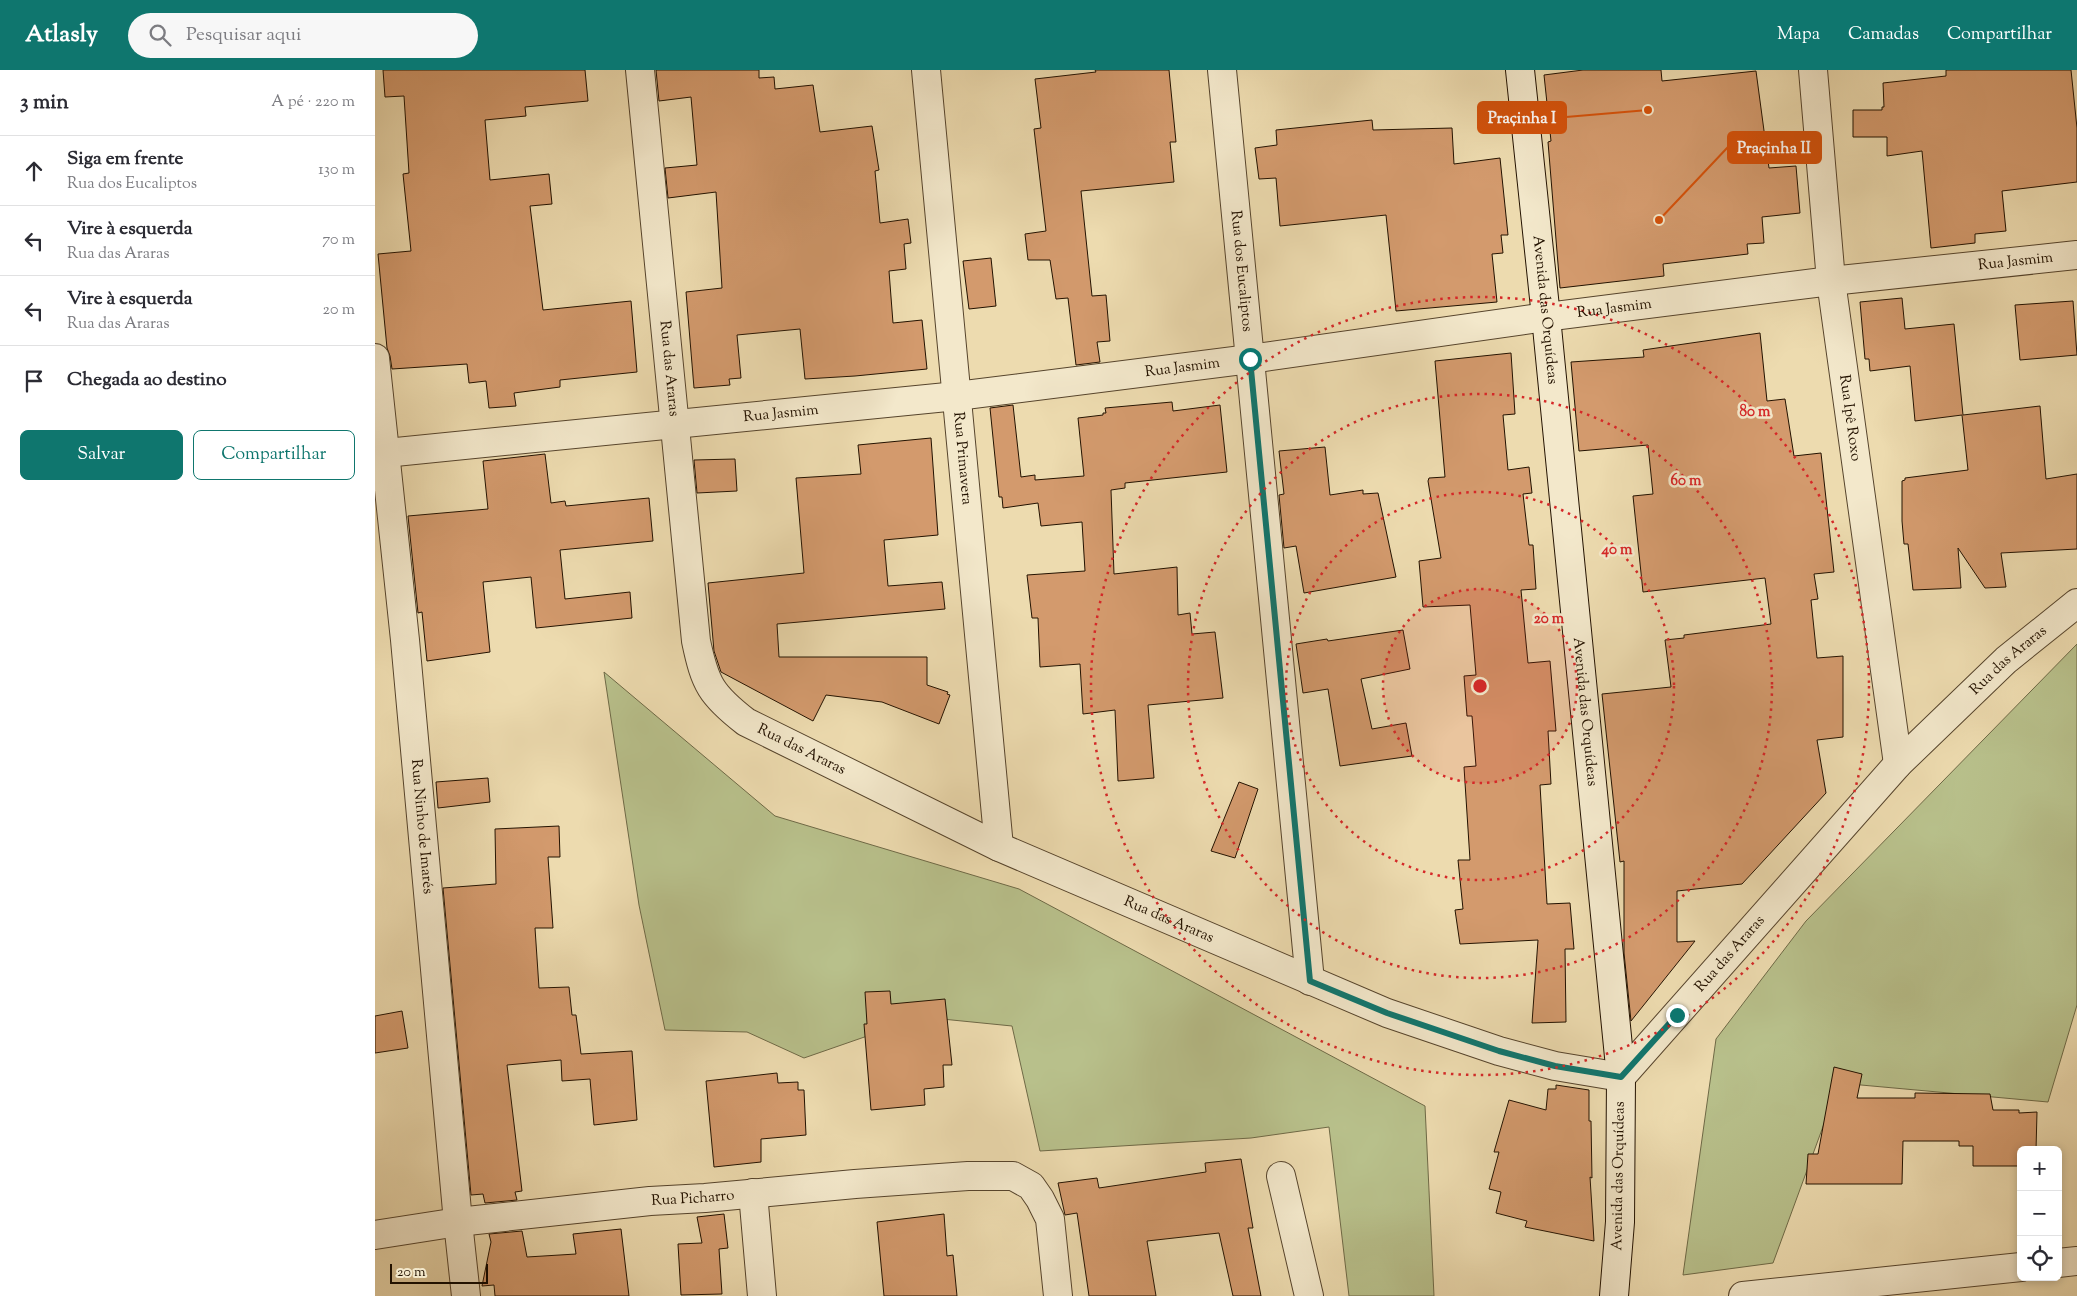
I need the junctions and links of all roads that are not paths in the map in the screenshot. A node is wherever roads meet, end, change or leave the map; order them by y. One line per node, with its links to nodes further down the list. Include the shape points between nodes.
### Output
1 (641, 70): 12 (street, Rua das Araras)
2 (926, 70): 11 (street, Rua Primavera)
3 (1222, 70): 10 (street, Rua dos Eucaliptos)
4 (1520, 70): 8 (street, Avenida das Orquídeas)
5 (1813, 70): 7 (street, Rua Ipê Roxo)
6 (2077, 255): 7 (street, Rua Jasmim)
7 (1831, 281): 8 (street, Rua Jasmim); 15 (street, Rua Ipê Roxo)
8 (1546, 317): 10 (street, Rua Jasmim); 18 (street, Avenida das Orquídeas)
9 (375, 358): 13 (street, Rua Ninho de Imarés)
10 (1250, 359): 11 (street, Rua Jasmim); 17 (street, Rua dos Eucaliptos)
11 (957, 396): 12 (street, Rua Jasmim); 16 (street, Rua Primavera)
12 (674, 423): 13 (street, Rua Jasmim); 16 (street, Rua das Araras, via 696,641 707,683 724,704 746,722)
13 (380, 453): 21 (street, Rua Ninho de Imarés, via 405,640)
14 (2077, 603): 15 (street, Rua das Araras, via 2005,660)
15 (1898, 764): 18 (street, Rua das Araras)
16 (999, 847): 17 (street, Rua das Araras)
17 (1310, 981): 18 (street, Rua das Araras, via 1387,1013 1499,1051 1555,1066)
18 (1621, 1077): 30 (street, Avenida das Orquídeas, via 1620,1222)
19 (1281, 1176): 29 (street)
20 (753, 1193): 21 (street, Rua Picharro); 27 (street); 28 (street, Rua Picharro, via 968,1176 1013,1176 1031,1186 1050,1219)
21 (458, 1222): 22 (street, Rua Picharro); 26 (street, Rua Ninho de Imarés)
22 (375, 1235)
23 (2077, 1262): 24 (street)
24 (2062, 1263)
25 (2017, 1267): 31 (street)
26 (466, 1296)
27 (762, 1296)
28 (1058, 1296)
29 (1309, 1296)
30 (1614, 1296)
31 (1743, 1296)

